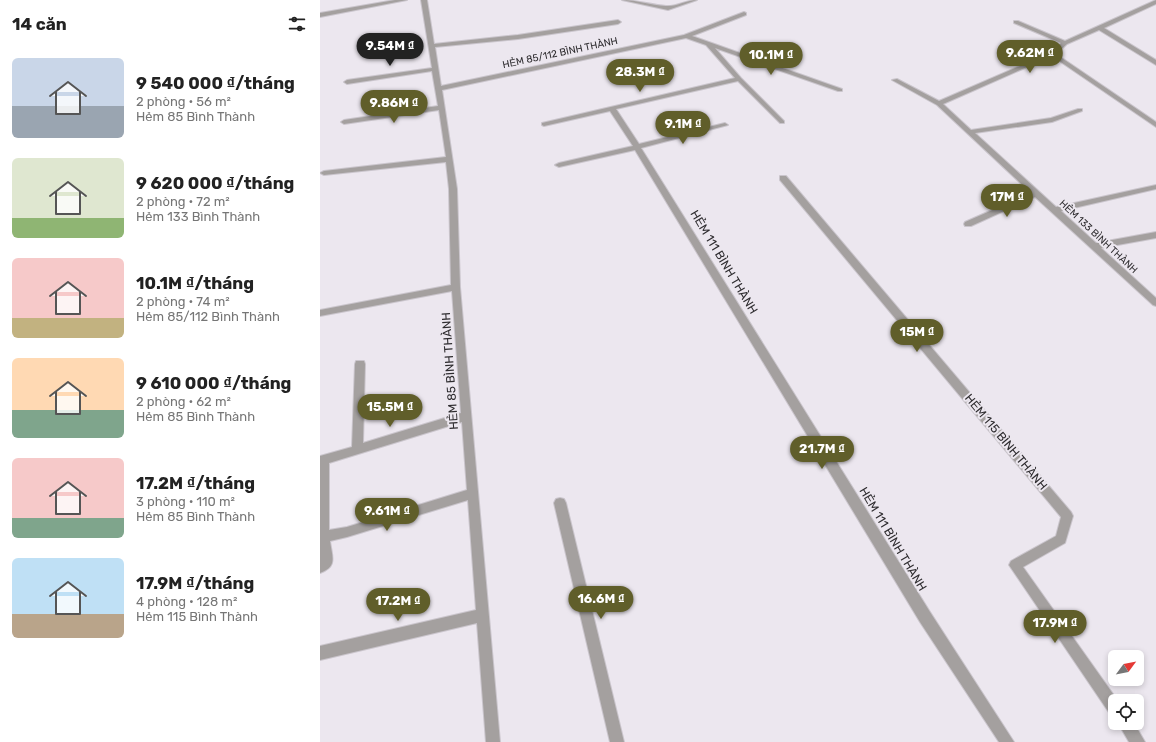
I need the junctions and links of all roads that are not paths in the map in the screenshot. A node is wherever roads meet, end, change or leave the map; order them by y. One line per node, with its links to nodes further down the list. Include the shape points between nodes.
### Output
1 (404, 0): 7 (street)
2 (424, 0): 14 (street, HẺM 85 BÌNH THÀNH)
3 (624, 0): 4 (street, via 668,8)
4 (694, 0)
5 (1156, 2): 10 (street)
6 (744, 14): 11 (street, HẺM 85/112 BÌNH THÀNH)
7 (320, 15)
8 (618, 22): 14 (street, via 518,37)
9 (1016, 22): 12 (street)
10 (1099, 27): 12 (street); 16 (street)
11 (686, 36): 13 (street); 21 (street, HẺM 85/112 BÌNH THÀNH)
12 (1065, 43): 15 (street)
13 (708, 44): 18 (street); 22 (street)
14 (431, 46): 17 (street, HẺM 85 BÌNH THÀNH)
15 (1052, 54): 23 (street); 31 (street)
16 (1156, 63)
17 (435, 69): 20 (street); 21 (street, HẺM 85 BÌNH THÀNH)
18 (739, 79): 25 (street); 28 (street)
19 (895, 80): 23 (street, HẺM 133 BÌNH THÀNH)
20 (347, 82)
21 (438, 89): 24 (street, HẺM 85 BÌNH THÀNH)
22 (840, 90)
23 (938, 104): 32 (street, HẺM 133 BÌNH THÀNH)
24 (441, 108): 27 (street); 34 (street, HẺM 85 BÌNH THÀNH)
25 (612, 109): 29 (street); 33 (street)
26 (1080, 110): 32 (street, via 1052,120)
27 (344, 122)
28 (782, 122)
29 (544, 124)
30 (725, 125): 33 (street)
31 (1156, 125)
32 (971, 132): 39 (street, HẺM 133 BÌNH THÀNH)
33 (637, 146): 35 (street); 61 (street, HẺM 111 BÌNH THÀNH, via 926,617)
34 (449, 159): 36 (street); 44 (street, HẺM 85 BÌNH THÀNH, via 453,189)
35 (559, 165)
36 (324, 173)
37 (783, 178): 57 (street, HẺM 115 BÌNH THÀNH, via 1067,516 1061,538 1015,565)
38 (1156, 187): 40 (street)
39 (1038, 193): 40 (street, HẺM 133 BÌNH THÀNH); 41 (street)
40 (1055, 210): 43 (street, HẺM 133 BÌNH THÀNH)
41 (968, 224)
42 (1156, 234): 43 (street)
43 (1094, 246): 45 (street, HẺM 133 BÌNH THÀNH)
44 (456, 287): 46 (street); 48 (street, HẺM 85 BÌNH THÀNH)
45 (1156, 303)
46 (320, 313)
47 (360, 364): 49 (street)
48 (466, 416): 49 (street); 51 (street, HẺM 85 BÌNH THÀNH)
49 (357, 450): 50 (street)
50 (322, 461): 53 (street)
51 (473, 493): 53 (street); 55 (street, HẺM 85 BÌNH THÀNH)
52 (560, 503): 60 (street)
53 (324, 537): 54 (street, via 328,562)
54 (320, 567)
55 (482, 615): 56 (street); 59 (street, HẺM 85 BÌNH THÀNH)
56 (320, 653)
57 (1108, 699)
58 (1130, 730): 62 (street)
59 (493, 742)
60 (617, 742)
61 (1007, 742)
62 (1138, 742)

